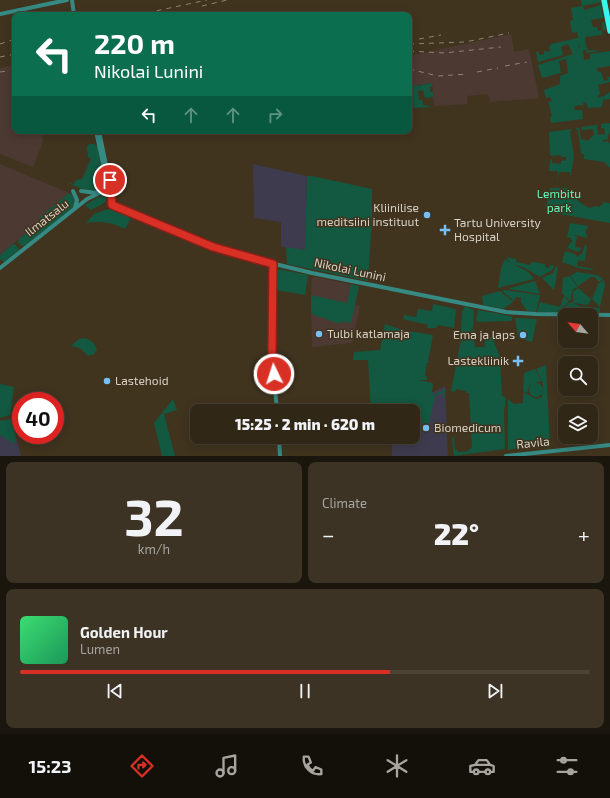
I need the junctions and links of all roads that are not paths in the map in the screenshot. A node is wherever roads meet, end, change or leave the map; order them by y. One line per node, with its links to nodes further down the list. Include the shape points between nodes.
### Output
1 (67, 0): 7 (street)
2 (72, 0): 6 (street)
3 (604, 0): 8 (highway)
4 (608, 0): 5 (highway)
5 (610, 11)
6 (74, 12)
7 (0, 14)
8 (610, 31)
9 (97, 134): 11 (street)
10 (100, 134): 12 (street)
11 (104, 169): 14 (street); 17 (street, via 103,186)
12 (110, 180): 13 (street); 14 (street)
13 (118, 186)
14 (110, 188): 17 (street, Ilmatsalu); 19 (street, Nikolai Lunini, via 112,205 213,247)
15 (81, 191): 17 (street)
16 (73, 192): 18 (street, via 77,200)
17 (96, 193): 18 (street, Ilmatsalu)
18 (75, 209): 20 (street, Ilmatsalu)
19 (273, 264): 21 (street, Nikolai Lunini, via 506,312); 22 (street, via 272,351)
20 (0, 268)
21 (610, 315)
22 (276, 404)
23 (279, 444): 25 (street)
24 (610, 445): 26 (street, Ravila)
25 (280, 456)
26 (506, 456)

